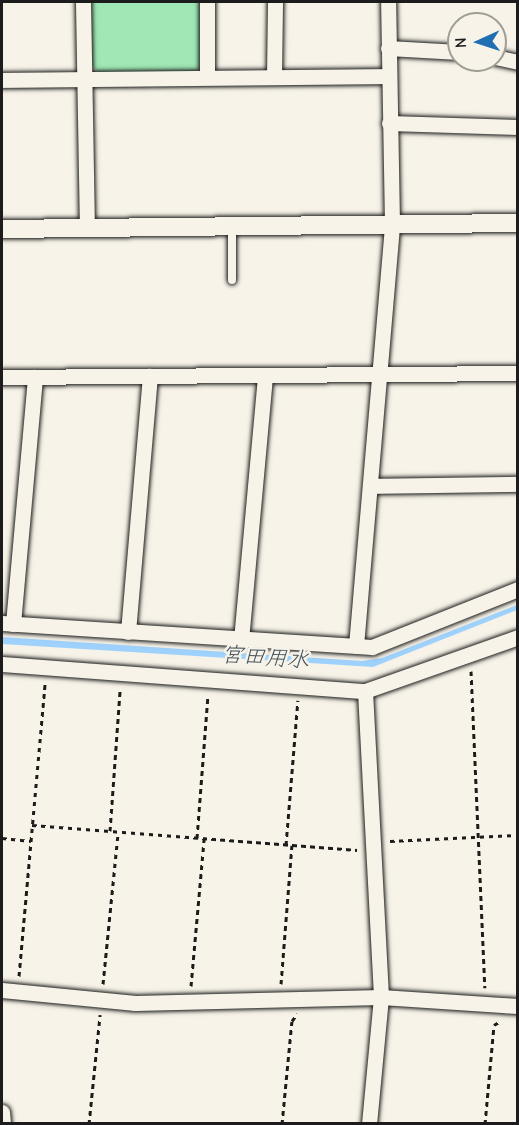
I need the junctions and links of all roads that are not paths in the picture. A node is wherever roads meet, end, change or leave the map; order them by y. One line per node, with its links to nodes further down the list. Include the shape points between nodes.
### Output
1 (83, 2): 11 (street)
2 (207, 2): 9 (street)
3 (275, 2): 7 (street)
4 (388, 2): 5 (street)
5 (387, 48): 6 (street); 8 (street)
6 (447, 51)
7 (274, 76): 8 (street); 9 (street)
8 (387, 76): 12 (street)
9 (207, 77): 11 (street)
10 (2, 80): 11 (street)
11 (84, 80): 17 (street)
12 (389, 123): 13 (street); 15 (street)
13 (518, 127)
14 (518, 223): 15 (street)
15 (392, 224): 16 (street); 21 (street)
16 (232, 226): 17 (street); 19 (lane)
17 (87, 227): 18 (street)
18 (2, 229)
19 (232, 280)
20 (518, 373): 21 (street)
21 (379, 374): 22 (street); 27 (street)
22 (265, 375): 23 (street); 32 (street)
23 (150, 376): 25 (street); 30 (street)
24 (2, 377): 25 (street)
25 (35, 377): 29 (street)
26 (518, 484): 27 (street)
27 (370, 486): 33 (street)
28 (518, 589): 33 (street, via 372,647)
29 (7, 624): 30 (street)
30 (128, 632): 32 (street)
31 (518, 638): 35 (street)
32 (241, 640): 33 (street)
33 (357, 646)
34 (2, 664): 35 (street)
35 (365, 691): 37 (street)
36 (2, 990): 37 (street, via 101,1000 189,1002)
37 (381, 997): 38 (street); 41 (street)
38 (518, 1006)
39 (2, 1112): 40 (street)
40 (3, 1124)
41 (369, 1124)

